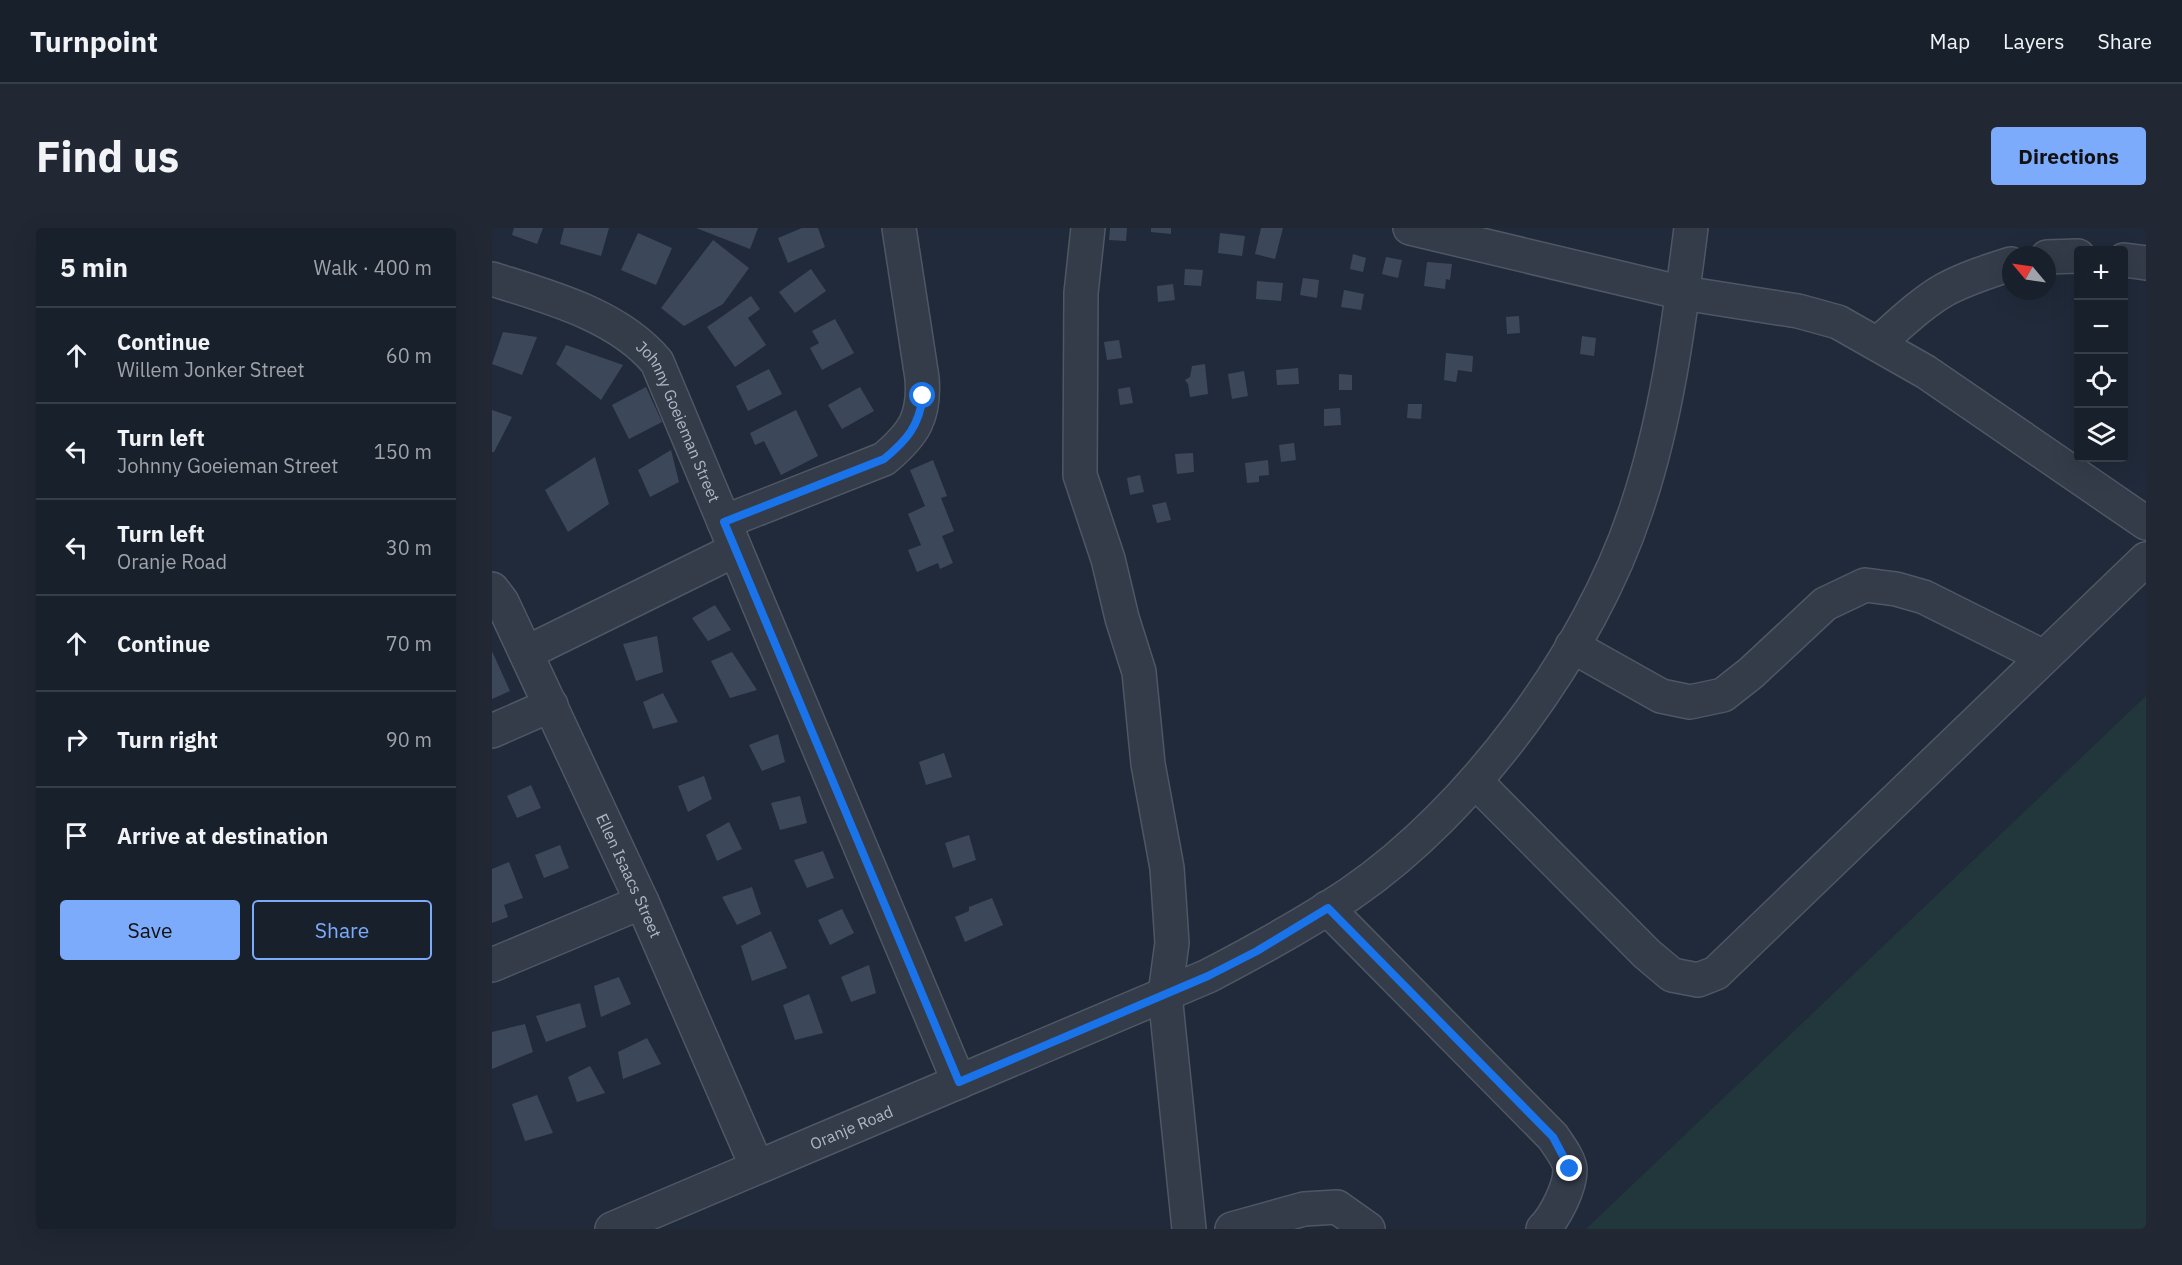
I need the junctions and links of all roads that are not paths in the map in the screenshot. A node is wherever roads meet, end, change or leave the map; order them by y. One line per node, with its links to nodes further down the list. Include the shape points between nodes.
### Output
1 (899, 228): 14 (street, via 922,378 921,413 913,430 884,459)
2 (1088, 228): 26 (street, via 1081,293 1080,476 1108,559 1138,672 1148,764 1167,868 1173,943)
3 (1410, 228): 11 (street)
4 (1691, 228): 11 (street, Oranje Road)
5 (2074, 256): 6 (street)
6 (2056, 257)
7 (2128, 261): 8 (street)
8 (2146, 263)
9 (2002, 267): 12 (street, via 1946,290)
10 (492, 279): 14 (street, Johnny Goeieman Street, via 588,313 650,353)
11 (1683, 293): 12 (street, via 1818,316 1838,322); 17 (street, Oranje Road, via 1662,421 1636,511 1608,578)
12 (1877, 344): 13 (street, via 1926,372)
13 (2146, 523)
14 (730, 536): 18 (street); 27 (street, Johnny Goeieman Street)
15 (2146, 559): 19 (street)
16 (492, 589): 18 (street, Ellen Isaacs Street)
17 (1572, 646): 19 (street, via 1661,696 1690,702 1723,695 1826,604 1864,585 1924,597); 22 (street, Oranje Road, via 1546,688)
18 (526, 653): 20 (street, Ellen Isaacs Street)
19 (2044, 657): 22 (street, via 1716,973 1698,980 1672,975 1647,954)
20 (551, 705): 21 (street); 23 (street, Ellen Isaacs Street)
21 (492, 731)
22 (1475, 781): 24 (street, Oranje Road, via 1425,834)
23 (642, 902): 25 (street); 28 (street, Ellen Isaacs Street)
24 (1328, 908): 26 (street, Oranje Road, via 1257,951); 33 (street, via 1553,1137 1570,1169 1564,1195)
25 (492, 965)
26 (1165, 994): 27 (street, Oranje Road); 30 (street)
27 (959, 1082): 28 (street, Oranje Road)
28 (757, 1167): 29 (street, Oranje Road)
29 (612, 1229)
30 (1189, 1229)
31 (1232, 1229): 32 (street, via 1304,1209 1337,1207)
32 (1368, 1229)
33 (1543, 1229)

